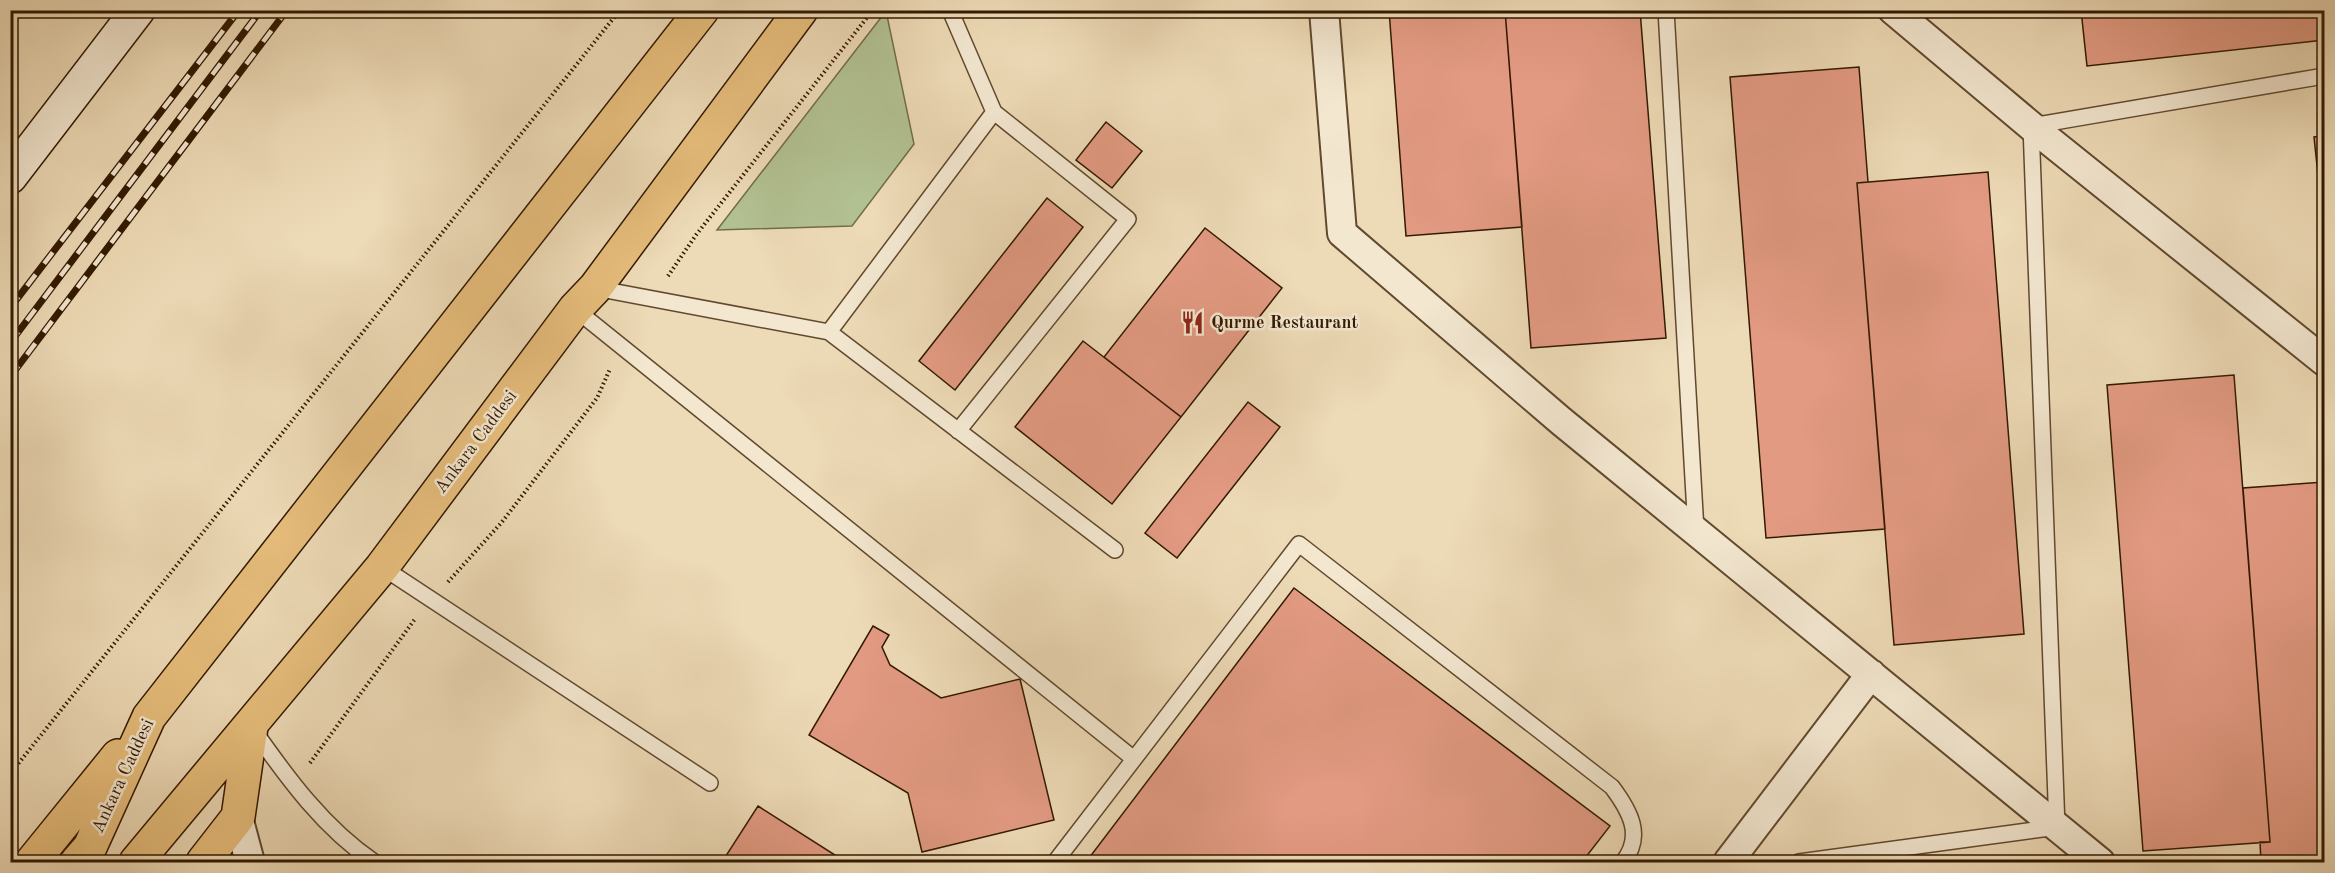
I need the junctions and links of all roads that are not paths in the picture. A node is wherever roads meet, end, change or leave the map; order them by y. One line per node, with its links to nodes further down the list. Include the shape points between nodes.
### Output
1 (138, 10): 11 (street)
2 (702, 10): 20 (highway, Ankara Caddesi)
3 (801, 10): 12 (highway, Ankara Caddesi)
4 (950, 10): 9 (lane)
5 (1324, 10): 16 (street, via 1342,233)
6 (1666, 10): 16 (lane)
7 (1893, 10): 10 (street)
8 (2325, 76): 10 (lane)
9 (994, 112): 13 (lane); 15 (lane, via 1128,219)
10 (2031, 126): 14 (street); 25 (lane)
11 (10, 177)
12 (585, 299): 13 (lane, via 652,299); 18 (highway, Ankara Caddesi); 22 (lane, via 624,346)
13 (829, 332): 15 (lane)
14 (2325, 361)
15 (958, 431): 17 (lane)
16 (1696, 531): 19 (street)
17 (1115, 550)
18 (382, 567): 21 (highway, Ankara Caddesi); 23 (lane)
19 (1871, 674): 25 (street); 34 (street)
20 (149, 717): 26 (highway); 27 (highway, Ankara Caddesi, via 90,846)
21 (251, 727): 24 (highway); 28 (highway, Ankara Caddesi); 31 (lane, via 293,787 352,848)
22 (1134, 759): 32 (lane); 33 (lane, via 1299,544 1612,787 1628,808 1635,832)
23 (710, 783)
24 (238, 817): 29 (highway); 30 (street)
25 (2057, 827): 35 (lane); 36 (street)
26 (32, 862)
27 (77, 862)
28 (136, 862)
29 (203, 862)
30 (250, 862)
31 (374, 862)
32 (1054, 862)
33 (1623, 862)
34 (1728, 862)
35 (1799, 862)
36 (2100, 862)

